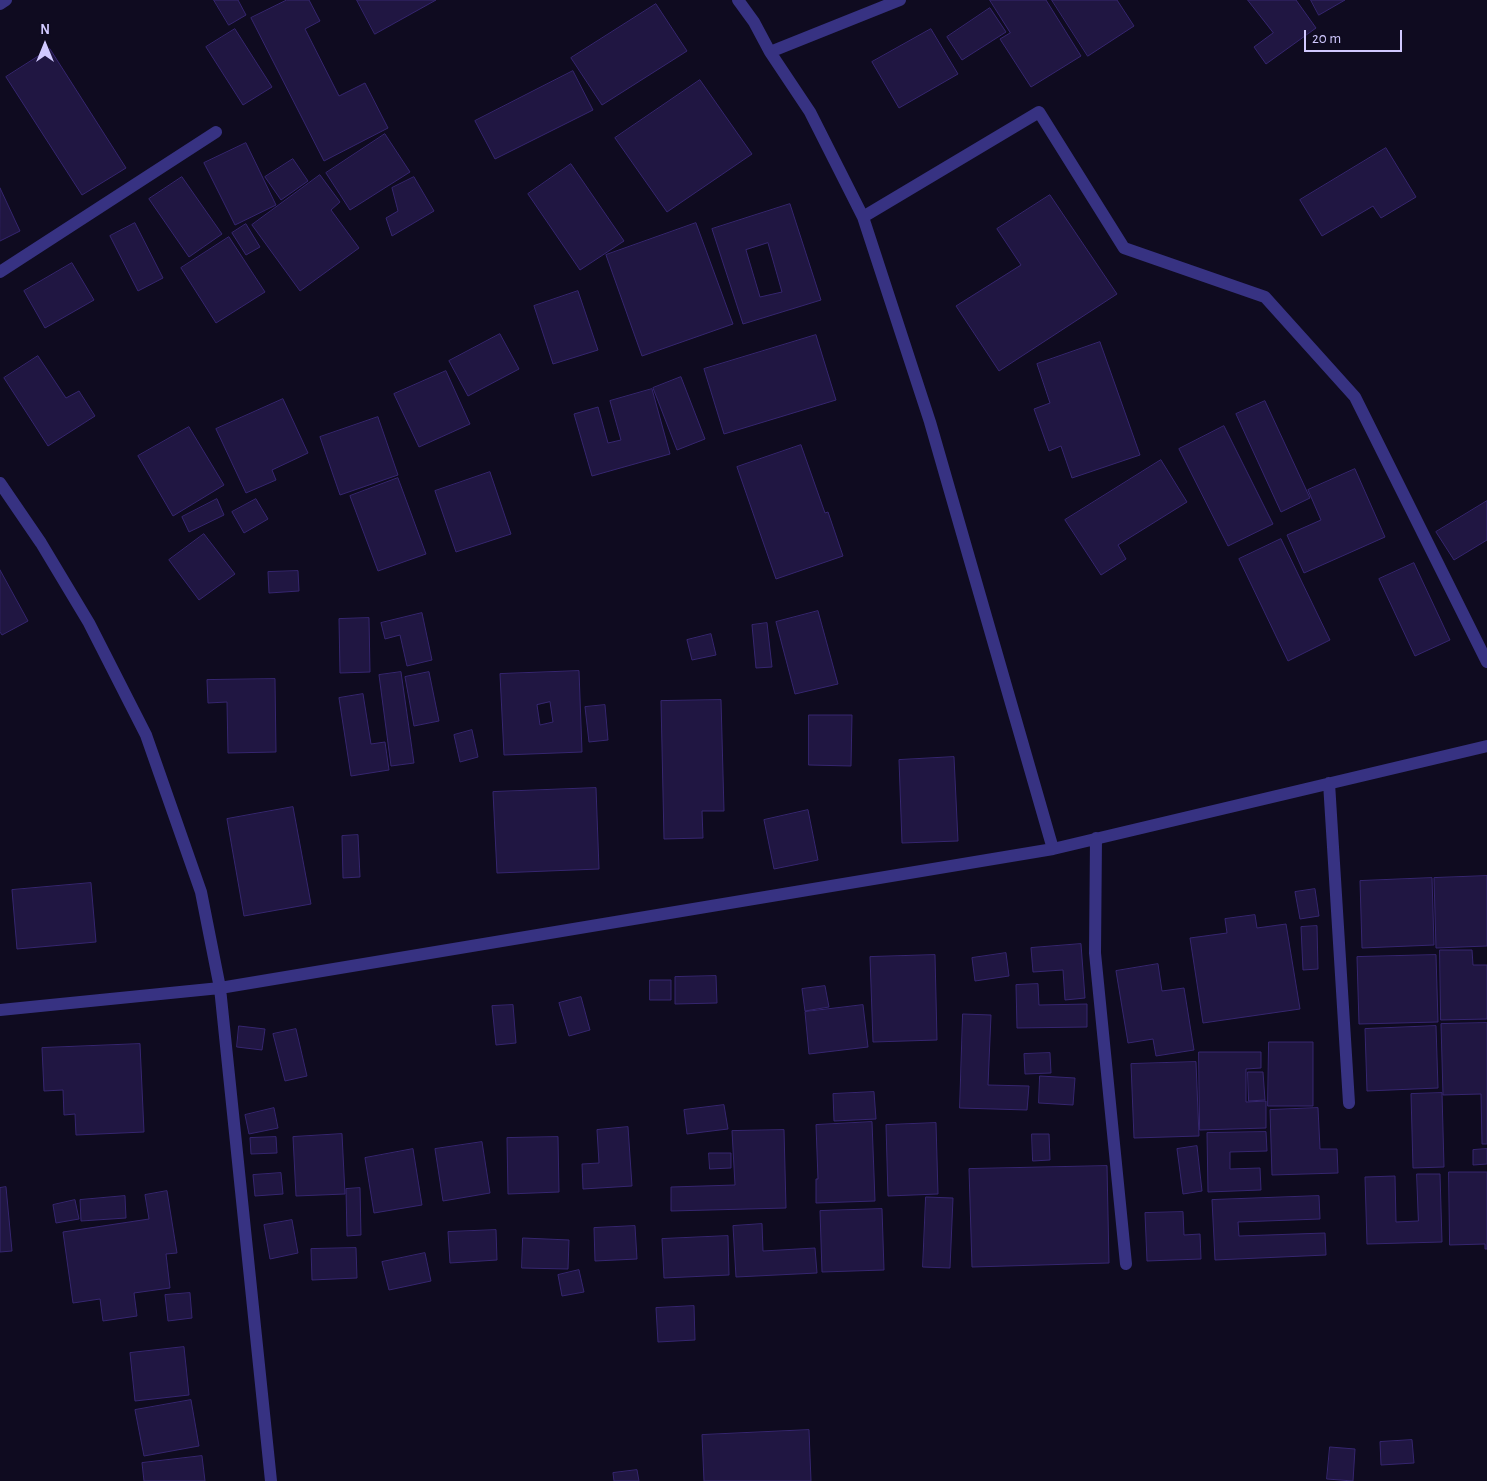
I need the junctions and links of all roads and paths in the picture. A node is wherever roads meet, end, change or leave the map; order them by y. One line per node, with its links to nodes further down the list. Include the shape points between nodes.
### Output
1 (6, 0): 4 (street)
2 (738, 0): 5 (street)
3 (900, 0): 5 (street)
4 (0, 4)
5 (770, 52): 7 (street, via 810,112)
6 (216, 132): 8 (street)
7 (863, 217): 10 (street, via 1039,112 1124,248 1265,297 1355,397); 14 (street, via 930,422)
8 (0, 272)
9 (0, 483): 15 (street, via 89,623 146,735 201,892)
10 (1487, 662)
11 (1487, 746): 12 (street)
12 (1329, 783): 13 (street); 17 (street)
13 (1096, 838): 14 (street); 18 (street, via 1095,953)
14 (1053, 849): 15 (street)
15 (220, 988): 16 (street); 19 (street)
16 (0, 1010)
17 (1349, 1103)
18 (1126, 1264)
19 (271, 1481)

